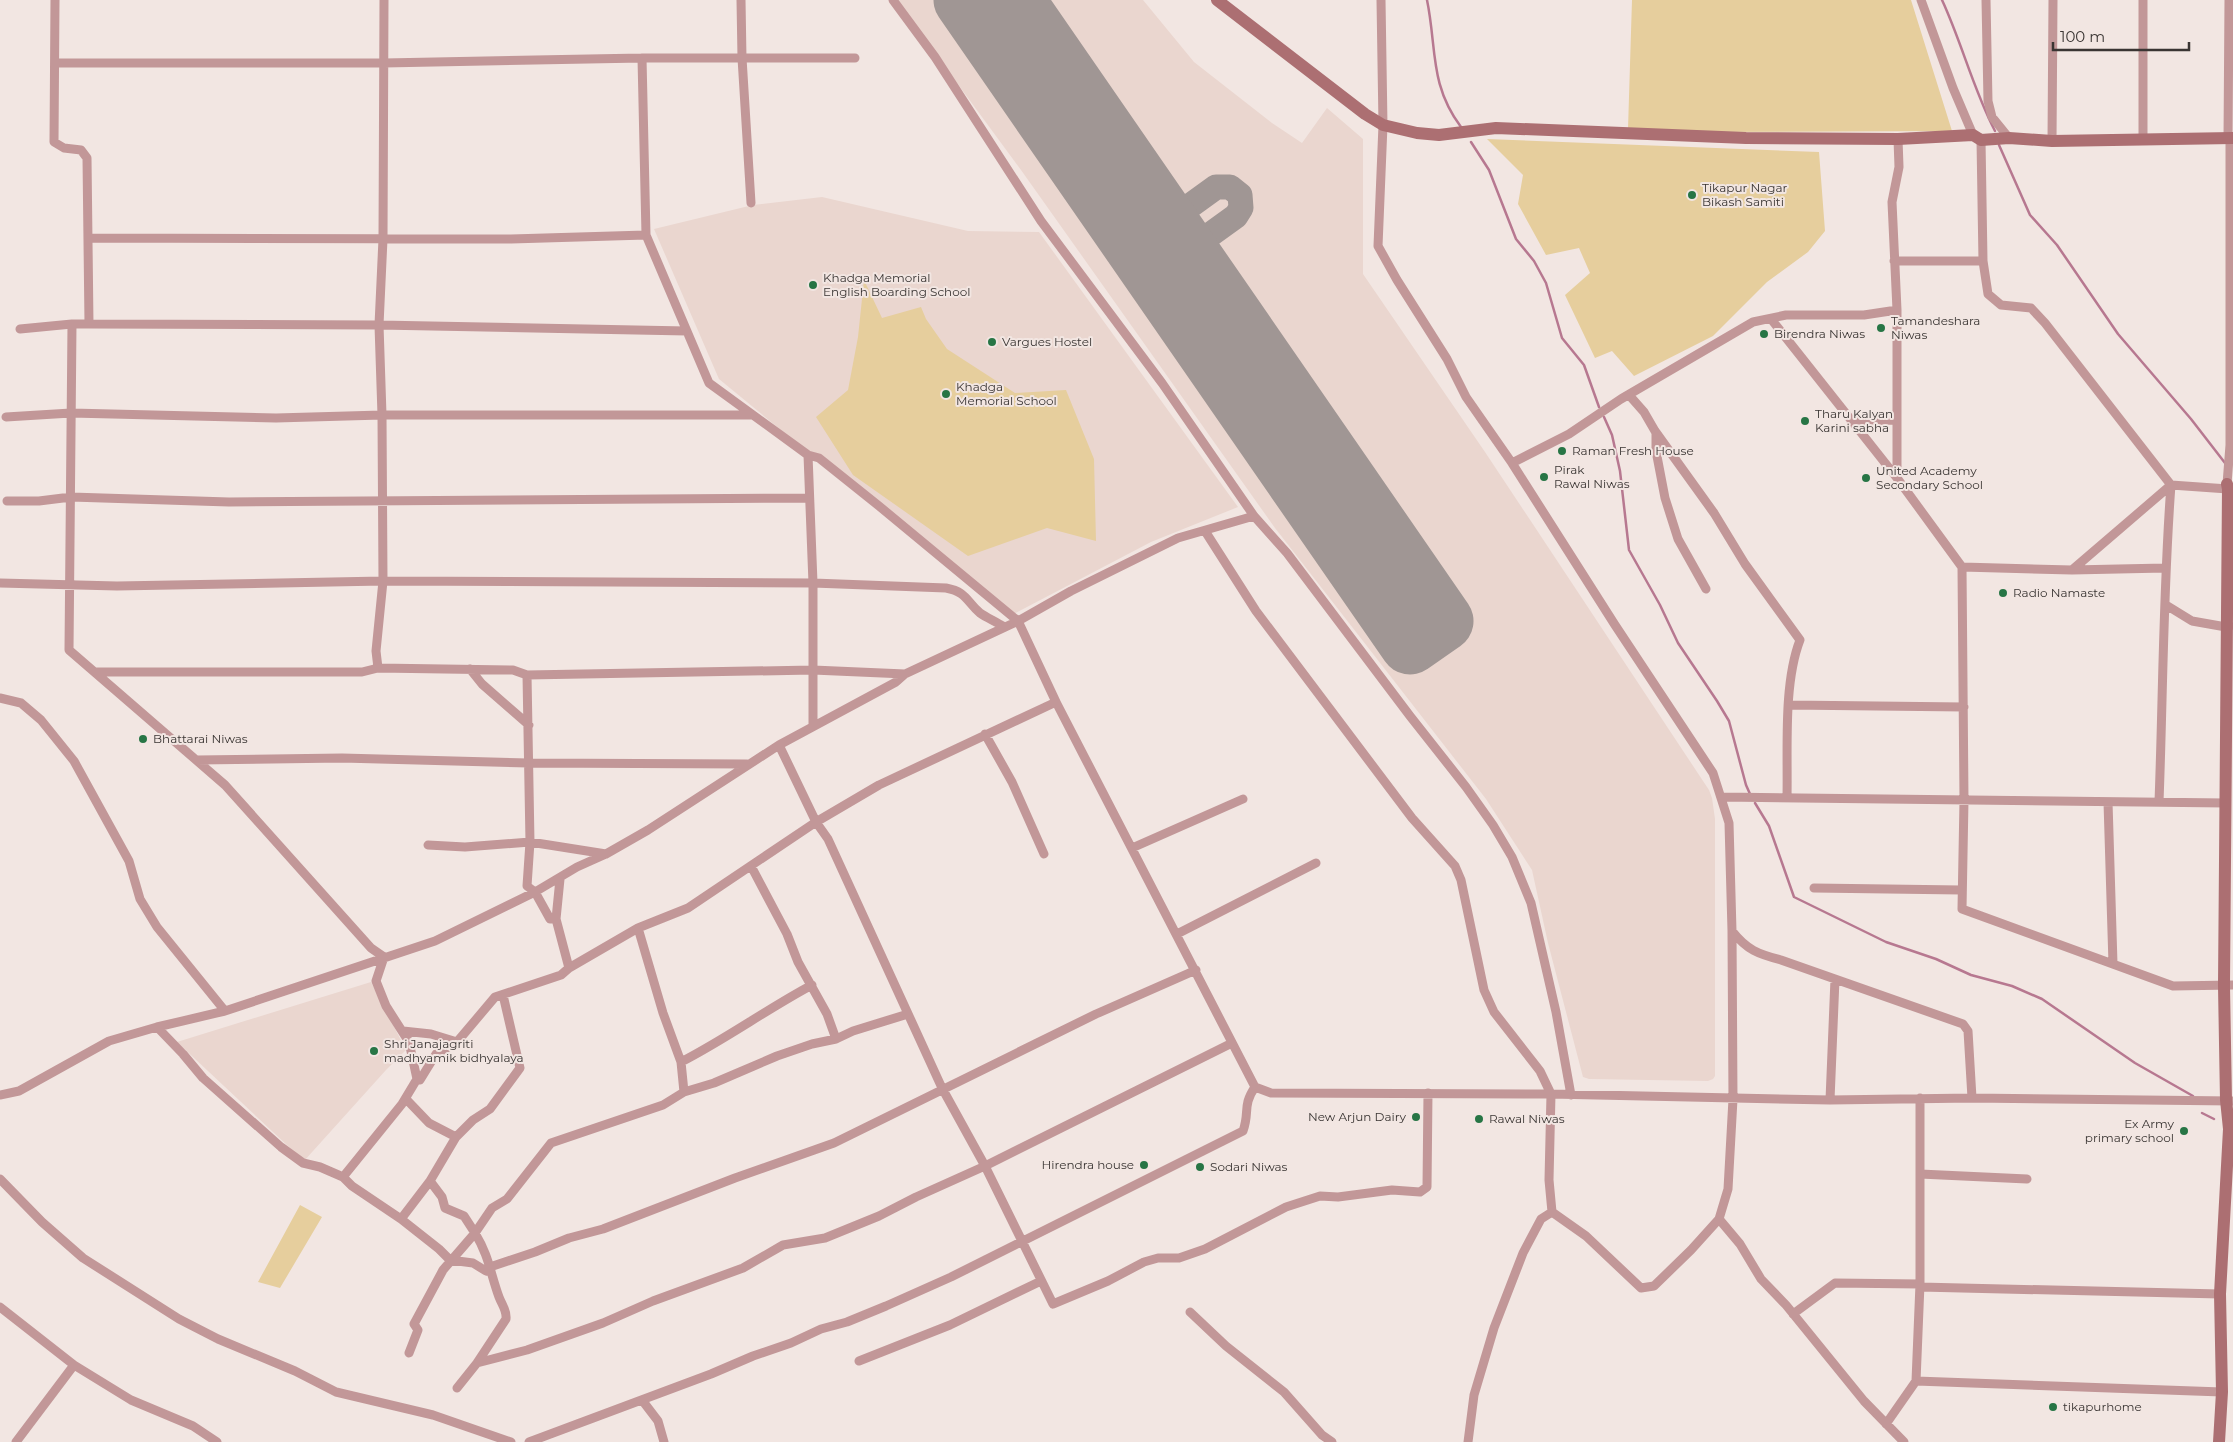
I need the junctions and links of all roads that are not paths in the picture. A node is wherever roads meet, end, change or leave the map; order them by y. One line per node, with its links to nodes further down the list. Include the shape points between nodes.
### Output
1 (54, 0): 15 (street)
2 (384, 0): 16 (street)
3 (742, 0): 13 (street)
4 (893, 0): 55 (street, via 935,57 1040,221 1162,383)
5 (1218, 0): 17 (street, via 1364,114)
6 (1381, 0): 17 (street)
7 (1921, 0): 18 (street, via 1953,88)
8 (1986, 0): 19 (street, via 1988,100 1992,117)
9 (2053, 0): 23 (street)
10 (2143, 0): 22 (street)
11 (2229, 0): 20 (street)
12 (642, 58): 13 (street); 16 (street); 25 (street)
13 (742, 58): 14 (street); 24 (street)
14 (855, 58)
15 (55, 63): 16 (street); 26 (street, via 54,142 64,148 81,150 87,158)
16 (384, 63): 27 (street)
17 (1383, 125): 21 (street, via 1439,135 1496,128 1746,138); 47 (street, via 1378,246 1447,359 1466,397)
18 (1977, 138): 19 (street); 21 (street); 29 (street)
19 (2009, 138): 23 (street)
20 (2230, 138): 22 (street); 45 (street)
21 (1898, 139): 28 (street, via 1899,167 1892,202)
22 (2143, 139): 23 (street)
23 (2052, 141)
24 (751, 203)
25 (646, 235): 27 (street); 36 (street)
26 (88, 238): 27 (street); 33 (street)
27 (383, 239): 34 (street)
28 (1894, 261): 29 (street); 30 (street)
29 (1983, 261): 49 (street, via 1988,294 2001,305 2031,308 2046,323)
30 (1897, 310): 31 (street, via 1864,315 1786,315); 42 (street)
31 (1771, 319): 37 (street, via 1753,322); 43 (street)
32 (72, 324): 33 (street); 35 (street); 38 (street)
33 (89, 324): 34 (street)
34 (379, 325): 36 (street); 40 (street)
35 (20, 329)
36 (687, 330): 39 (street, via 710,382)
37 (1629, 395): 44 (street); 47 (street, via 1568,434)
38 (71, 413): 40 (street, via 276,418); 41 (street); 51 (street)
39 (752, 415): 40 (street); 46 (street)
40 (382, 416): 53 (street)
41 (6, 417)
42 (1897, 420): 43 (street); 48 (street)
43 (1851, 421): 48 (street)
44 (1656, 433): 64 (street, via 1665,498 1678,539); 77 (street, via 1800,640 1793,657)
45 (2231, 450): 50 (street, via 2227,462)
46 (808, 455): 52 (street); 66 (street, via 819,458 880,506)
47 (1512, 463): 87 (street, via 1714,773)
48 (1897, 478): 57 (street)
49 (2171, 485): 50 (street); 58 (street); 59 (street)
50 (2228, 486): 67 (street)
51 (71, 497): 53 (street, via 228,502); 54 (street); 63 (street)
52 (809, 498): 53 (street); 62 (street)
53 (382, 500): 60 (street)
54 (7, 501)
55 (1254, 516): 56 (street); 132 (street, via 1466,786 1512,857 1531,903)
56 (1204, 531): 66 (street, via 1178,538); 131 (street, via 1256,611 1412,818 1455,866 1461,880 1484,990 1494,1012 1540,1071)
57 (1962, 567): 59 (street); 78 (street)
58 (2165, 568): 59 (street); 65 (street)
59 (2072, 570)
60 (383, 581): 62 (street); 63 (street); 69 (street, via 376,652)
61 (0, 583): 63 (street)
62 (813, 583): 68 (street, via 956,590 980,612); 71 (street)
63 (70, 586): 72 (street, via 69,650)
64 (1706, 589)
65 (2166, 605): 67 (street, via 2192,621); 92 (street)
66 (1018, 621): 68 (street); 76 (street)
67 (2230, 626): 82 (street)
68 (1004, 627): 73 (street)
69 (378, 668): 70 (street); 72 (street, via 362,672)
70 (470, 669): 74 (street, via 513,670); 79 (street, via 482,684)
71 (813, 670): 73 (street); 74 (street); 80 (street)
72 (95, 672): 84 (street)
73 (905, 674): 80 (street, via 896,682)
74 (528, 675): 79 (street)
75 (0, 698): 118 (street, via 21,703 41,720 74,761 129,861 140,899 157,927)
76 (1056, 702): 81 (street); 97 (street)
77 (1789, 705): 78 (street); 88 (street)
78 (1964, 708): 90 (street)
79 (529, 725): 85 (street)
80 (813, 725): 83 (street)
81 (985, 734): 94 (street, via 879,785); 99 (street, via 1012,782)
82 (2230, 738): 93 (street)
83 (779, 745): 86 (street); 94 (street)
84 (197, 760): 85 (street, via 342,758); 110 (street, via 225,785 371,948)
85 (528, 763): 86 (street); 95 (street)
86 (747, 764): 98 (street)
87 (1722, 797): 88 (street); 108 (street, via 1729,822)
88 (1787, 798): 90 (street)
89 (1244, 799): 97 (street)
90 (1964, 800): 91 (street); 104 (street)
91 (2108, 802): 92 (street); 111 (street)
92 (2159, 802): 93 (street)
93 (2226, 803): 116 (street)
94 (816, 822): 101 (street); 119 (street, via 828,839)
95 (530, 842): 96 (street, via 465,847); 98 (street); 105 (street, via 527,886)
96 (428, 845)
97 (1132, 848): 109 (street)
98 (606, 854): 102 (street)
99 (1044, 854)
100 (1316, 863): 109 (street)
101 (752, 866): 107 (street, via 688,908); 115 (street)
102 (560, 879): 105 (street); 106 (street)
103 (1814, 888): 104 (street)
104 (1961, 890): 111 (street, via 1962,909)
105 (535, 892): 106 (street, via 550,919); 110 (street, via 434,940)
106 (556, 919): 112 (street)
107 (638, 928): 112 (street); 125 (street)
108 (1732, 931): 114 (street, via 1758,954); 137 (street)
109 (1177, 934): 113 (street)
110 (384, 957): 118 (street); 121 (street, via 376,981 386,1006)
111 (2113, 964): 116 (street, via 2173,986)
112 (569, 968): 117 (street, via 561,975)
113 (1196, 970): 124 (street); 128 (street)
114 (1835, 979): 135 (street, via 1963,1024 1968,1032); 138 (street)
115 (812, 985): 122 (street); 125 (street)
116 (2228, 985): 139 (street)
117 (503, 995): 123 (street, via 486,1005); 140 (street, via 520,1068 490,1108)
118 (225, 1011): 120 (street)
119 (908, 1014): 122 (street); 128 (street)
120 (156, 1027): 133 (street, via 109,1041 19,1091); 143 (street, via 203,1078 266,1134 303,1163 320,1166)
121 (403, 1030): 123 (street); 126 (street)
122 (836, 1039): 129 (street, via 777,1056)
123 (457, 1042): 126 (street, via 436,1054 420,1080)
124 (1232, 1043): 127 (street); 141 (street)
125 (681, 1062): 129 (street)
126 (417, 1079): 136 (street)
127 (1255, 1087): 130 (street, via 1271,1093); 151 (street, via 1247,1100 1247,1120 1243,1131)
128 (942, 1088): 141 (street); 153 (street, via 902,1112 834,1143)
129 (684, 1092): 150 (street, via 663,1105 551,1143 507,1199 492,1208)
130 (1428, 1093): 131 (street); 154 (street, via 1427,1187 1420,1192 1392,1190 1320,1196 1286,1207 1205,1249 1179,1258 1144,1262 1052,1304)
131 (1551, 1094): 132 (street); 147 (street, via 1549,1180)
132 (1571, 1095): 137 (street)
133 (0, 1096)
134 (1920, 1098): 135 (street); 138 (street); 142 (street)
135 (1972, 1098): 139 (street)
136 (406, 1099): 140 (street, via 429,1123); 143 (street)
137 (1733, 1099): 138 (street); 149 (street, via 1728,1189)
138 (1830, 1100)
139 (2230, 1101): 156 (street)
140 (456, 1137): 146 (street)
141 (985, 1166): 151 (street); 162 (street, via 880,1216 825,1238 783,1245 743,1268 603,1323 527,1350)
142 (1920, 1174): 145 (street); 155 (street)
143 (343, 1177): 148 (street)
144 (0, 1179): 171 (street, via 83,1258 218,1340 336,1392 433,1415)
145 (2027, 1179)
146 (430, 1181): 148 (street); 150 (street, via 442,1197 445,1208 464,1216)
147 (1552, 1212): 149 (street, via 1586,1236 1641,1288 1654,1286); 175 (street, via 1541,1219 1523,1253 1494,1328 1474,1396)
148 (401, 1219): 152 (street)
149 (1719, 1219): 159 (street, via 1740,1244 1761,1278)
150 (474, 1233): 152 (street); 153 (street, via 484,1248)
151 (1022, 1241): 154 (street); 167 (street, via 886,1306)
152 (450, 1260): 153 (street, via 473,1263 486,1271); 160 (street, via 414,1324 418,1330)
153 (490, 1267): 162 (street, via 506,1319)
154 (1041, 1280): 161 (street, via 950,1325)
155 (1920, 1286): 156 (street); 159 (street, via 1834,1283); 164 (street)
156 (2220, 1294): 165 (street)
157 (0, 1307): 163 (street)
158 (1190, 1312): 174 (street, via 1226,1346 1284,1392 1322,1436)
159 (1793, 1314): 168 (street)
160 (409, 1353)
161 (859, 1361)
162 (477, 1363): 166 (street)
163 (74, 1365): 169 (street); 170 (street, via 131,1400 193,1426)
164 (1916, 1381): 165 (street); 168 (street)
165 (2226, 1384): 177 (street)
166 (457, 1388)
167 (642, 1400): 172 (street); 173 (street, via 658,1421)
168 (1886, 1424): 176 (street)
169 (16, 1442)
170 (217, 1442)
171 (511, 1442)
172 (529, 1442)
173 (664, 1442)
174 (1332, 1442)
175 (1468, 1442)
176 (1904, 1442)
177 (2219, 1442)

